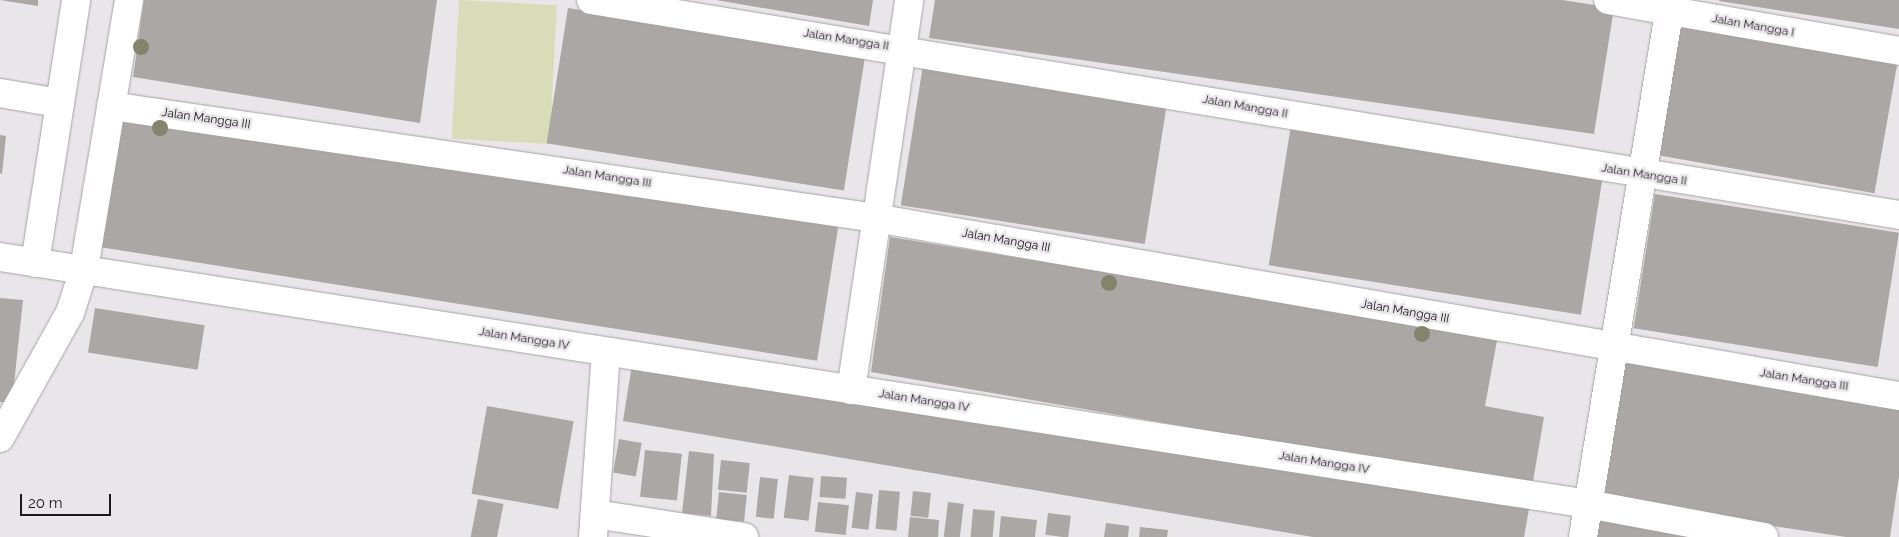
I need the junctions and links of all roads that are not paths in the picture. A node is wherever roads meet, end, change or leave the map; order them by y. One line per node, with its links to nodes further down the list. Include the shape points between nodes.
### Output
1 (76, 0): 10 (street)
2 (129, 0): 11 (street)
3 (591, 0): 7 (street, Jalan Mangga II)
4 (909, 0): 7 (street)
5 (1608, 0): 6 (street, Jalan Mangga I)
6 (1670, 6): 8 (street, Jalan Mangga I); 12 (street)
7 (902, 48): 12 (street, Jalan Mangga II); 14 (street)
8 (1899, 51)
9 (0, 93): 10 (street)
10 (59, 103): 16 (street)
11 (111, 106): 14 (street, Jalan Mangga III); 17 (street)
12 (1643, 175): 13 (street, Jalan Mangga II); 18 (street)
13 (1899, 215)
14 (875, 218): 18 (street, Jalan Mangga III); 20 (street)
15 (0, 257): 16 (street, Jalan Mangga IV)
16 (35, 262): 17 (street, Jalan Mangga IV)
17 (84, 269): 19 (street, Jalan Mangga IV); 22 (street, via 66,321)
18 (1614, 349): 21 (street, Jalan Mangga III); 23 (street)
19 (606, 352): 20 (street, Jalan Mangga IV); 24 (street)
20 (850, 390): 23 (street, Jalan Mangga IV)
21 (1899, 396)
22 (0, 438)
23 (1588, 504): 26 (street); 27 (street, Jalan Mangga IV)
24 (594, 525): 25 (street)
25 (744, 537)
26 (1583, 537)
27 (1764, 537)

